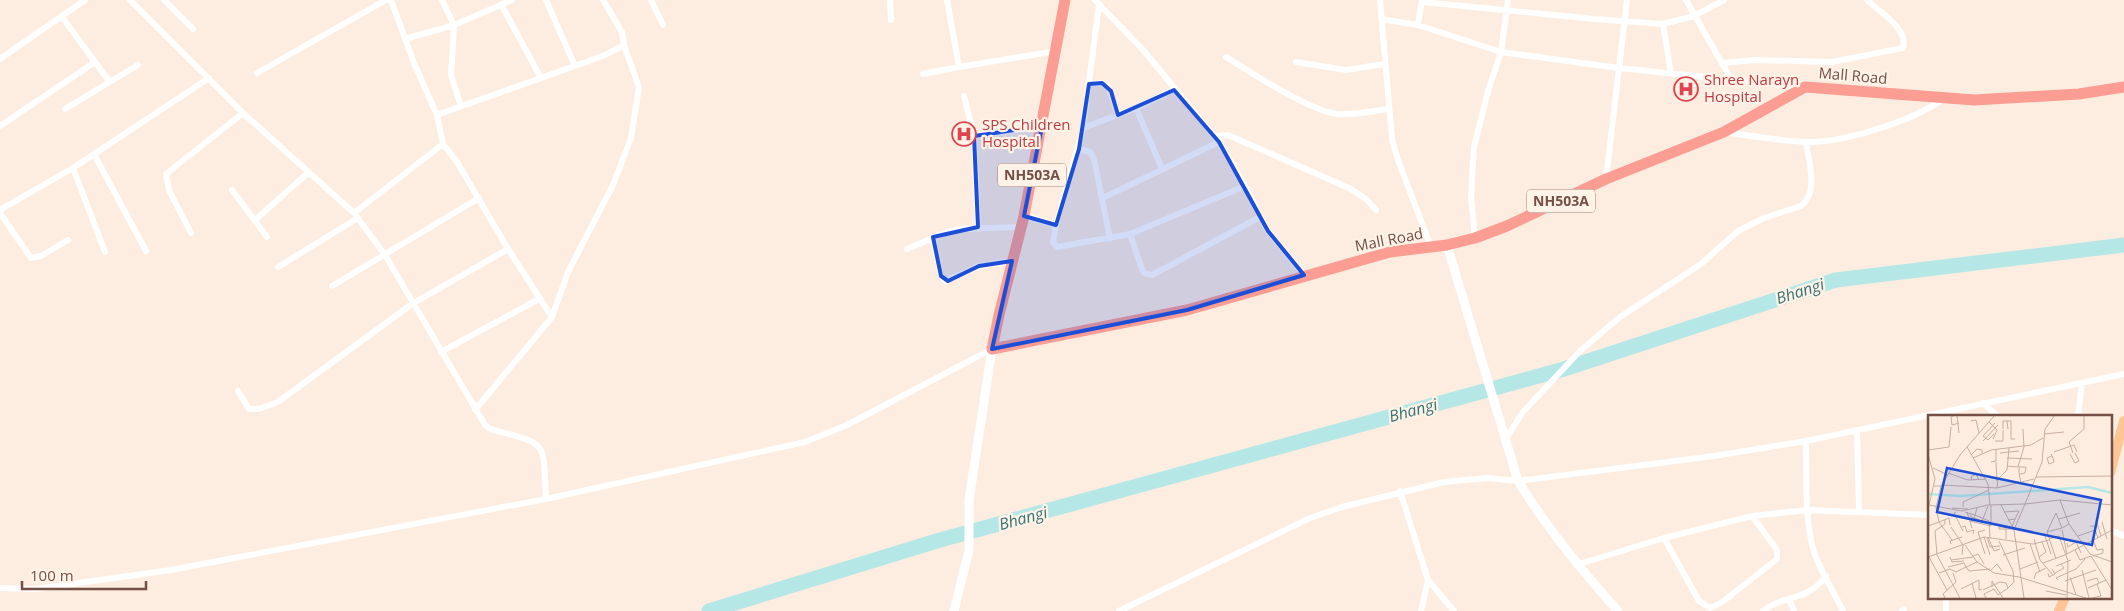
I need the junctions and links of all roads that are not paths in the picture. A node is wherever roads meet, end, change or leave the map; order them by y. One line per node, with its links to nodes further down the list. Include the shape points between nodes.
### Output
1 (85, 0): 25 (street)
2 (130, 0): 51 (street)
3 (164, 0): 33 (street)
4 (386, 0): 48 (street)
5 (391, 0): 34 (street)
6 (442, 0): 29 (street)
7 (512, 0): 22 (street)
8 (546, 0): 45 (street)
9 (603, 0): 35 (street, via 622,32)
10 (651, 0): 32 (street)
11 (890, 0): 27 (street)
12 (947, 0): 46 (street)
13 (1065, 0): 36 (highway, NH503A)
14 (1380, 0): 26 (street)
15 (1508, 0): 23 (street)
16 (1627, 0): 28 (street)
17 (1686, 0): 24 (street)
18 (1724, 0): 24 (street)
19 (1866, 0): 42 (street, via 1900,29 1904,48 1832,62 1755,60)
20 (1422, 1): 23 (street); 30 (street)
21 (1097, 2): 55 (street); 58 (street, via 1144,51)
22 (502, 6): 29 (street); 52 (street)
23 (1507, 11): 28 (street); 37 (street)
24 (1694, 16): 31 (street); 42 (street)
25 (62, 17): 39 (street); 40 (street)
26 (1381, 19): 30 (street); 43 (street)
27 (891, 20)
28 (1626, 21): 31 (street); 47 (street)
29 (454, 24): 34 (street); 61 (street, via 450,75)
30 (1418, 24): 37 (street)
31 (1663, 24): 50 (street)
32 (663, 25)
33 (194, 29)
34 (405, 39): 66 (street)
35 (624, 45): 45 (street); 115 (street, via 639,88 633,129 613,185 568,272)
36 (1056, 51): 46 (street); 69 (highway, NH503A)
37 (1501, 52): 47 (street); 99 (street, via 1474,148 1471,196)
38 (1226, 57): 64 (street, via 1278,88 1328,112 1339,114)
39 (0, 59)
40 (95, 62): 53 (street); 68 (street)
41 (1296, 62): 43 (street, via 1346,70)
42 (1722, 63): 54 (street)
43 (1384, 64): 64 (street)
44 (138, 65): 53 (street)
45 (575, 66): 52 (street)
46 (959, 67): 49 (street)
47 (1619, 68): 50 (street); 82 (street)
48 (257, 73)
49 (923, 74)
50 (1671, 74): 54 (street)
51 (209, 78): 65 (street); 78 (street)
52 (541, 78): 61 (street)
53 (109, 81): 63 (street)
54 (1732, 81): 56 (street)
55 (1090, 84): 67 (street, via 1108,86); 70 (street)
56 (1805, 87): 60 (highway, Mall Road); 71 (highway, Mall Road / NH503A)
57 (2124, 87): 60 (highway, Mall Road, via 2079,94)
58 (1174, 90): 62 (street); 73 (street)
59 (964, 96): 72 (street)
60 (1943, 99): 75 (street, via 1916,116 1845,137)
61 (462, 106): 66 (street)
62 (1136, 108): 67 (street); 80 (street)
63 (65, 109)
64 (1388, 109): 103 (street, via 1395,150)
65 (243, 113): 81 (street); 95 (street, via 166,174 169,190)
66 (437, 115): 76 (street)
67 (1118, 115): 70 (street)
68 (0, 126)
69 (1042, 126): 72 (street); 92 (highway, NH503A)
70 (1083, 128): 77 (street)
71 (1724, 132): 75 (street); 82 (highway, Mall Road / NH503A)
72 (974, 136): 94 (street)
73 (1214, 136): 74 (street); 87 (street, via 1228,135 1349,188)
74 (1219, 142): 80 (street); 83 (street)
75 (1806, 142): 129 (street, via 1811,191 1806,202 1749,224 1702,264 1620,318 1580,351 1523,412)
76 (443, 144): 85 (street); 89 (street)
77 (1079, 149): 86 (street, via 1092,154); 93 (street)
78 (94, 154): 79 (street); 106 (street)
79 (73, 168): 88 (street); 107 (street)
80 (1162, 169): 86 (street)
81 (309, 172): 89 (street); 91 (street)
82 (1606, 179): 99 (highway, Mall Road / NH503A, via 1508,226)
83 (1245, 186): 90 (street); 96 (street)
84 (232, 190): 91 (street)
85 (479, 198): 104 (street); 108 (street)
86 (1103, 198): 100 (street)
87 (1376, 210)
88 (0, 211): 101 (street, via 31,258 41,256)
89 (356, 216): 108 (street); 110 (street)
90 (1260, 217): 96 (street, via 1152,275 1144,273); 111 (street)
91 (255, 220): 97 (street)
92 (1022, 221): 93 (street); 94 (street); 109 (highway, NH503A)
93 (1056, 225): 100 (street, via 1054,242 1057,247)
94 (978, 227): 98 (street)
95 (191, 233)
96 (1130, 234): 100 (street)
97 (266, 237)
98 (933, 238): 105 (street); 109 (street, via 945,281 979,266)
99 (1475, 238): 102 (highway, Mall Road / NH503A)
100 (1110, 239)
101 (68, 240)
102 (1448, 246): 103 (highway, Mall Road / NH503A); 129 (main road)
103 (1430, 247): 111 (highway, Mall Road / NH503A, via 1390,252)
104 (508, 249): 113 (street); 114 (street)
105 (907, 249)
106 (146, 251)
107 (105, 252)
108 (385, 255): 112 (street); 114 (street)
109 (1012, 261): 116 (highway, NH503A)
110 (278, 267)
111 (1304, 276): 116 (highway, Mall Road / NH503A, via 1187,310)
112 (332, 286)
113 (539, 299): 115 (street); 117 (street)
114 (412, 304): 117 (street); 120 (street, via 278,402 264,408 249,409)
115 (552, 317): 122 (street)
116 (992, 349): 135 (street, via 847,425 812,439); 150 (main road, via 974,457 967,560)
117 (441, 352): 122 (street)
118 (2124, 374): 119 (street)
119 (2082, 382): 121 (street); 126 (street)
120 (238, 391)
121 (1983, 404): 124 (street); 125 (street)
122 (475, 410): 135 (street, via 490,429 534,442 540,447)
123 (1928, 415): 128 (street)
124 (1930, 415)
125 (1996, 415)
126 (2078, 415)
127 (2124, 421): 130 (main road)
128 (1857, 430): 131 (street); 137 (street)
129 (1506, 440): 133 (main road)
130 (2115, 440): 132 (main road)
131 (1806, 441): 133 (street); 136 (street)
132 (2112, 459)
133 (1518, 481): 134 (street, via 1487,478); 143 (main road)
134 (1400, 491): 145 (street); 151 (street, via 1310,518)
135 (546, 499): 146 (street, via 171,570 36,588)
136 (1808, 510): 137 (street); 139 (street); 144 (street, via 1812,544)
137 (1859, 512): 138 (street)
138 (1928, 515)
139 (1752, 516): 142 (street); 142 (street, via 1777,550 1777,559 1714,607 1706,607 1699,601)
140 (2112, 531): 141 (street)
141 (2124, 536)
142 (1664, 538): 143 (street)
143 (1576, 565): 154 (main road)
144 (1826, 576): 149 (street, via 1814,590); 157 (street)
145 (1428, 580): 152 (street); 153 (street)
146 (0, 588)
147 (1946, 598): 158 (street)
148 (2065, 598): 159 (main road)
149 (1789, 599): 155 (street); 156 (street)
150 (954, 611)
151 (1119, 611)
152 (1421, 611)
153 (1454, 611)
154 (1618, 611)
155 (1763, 611)
156 (1794, 611)
157 (1843, 611)
158 (1946, 611)
159 (2060, 611)

